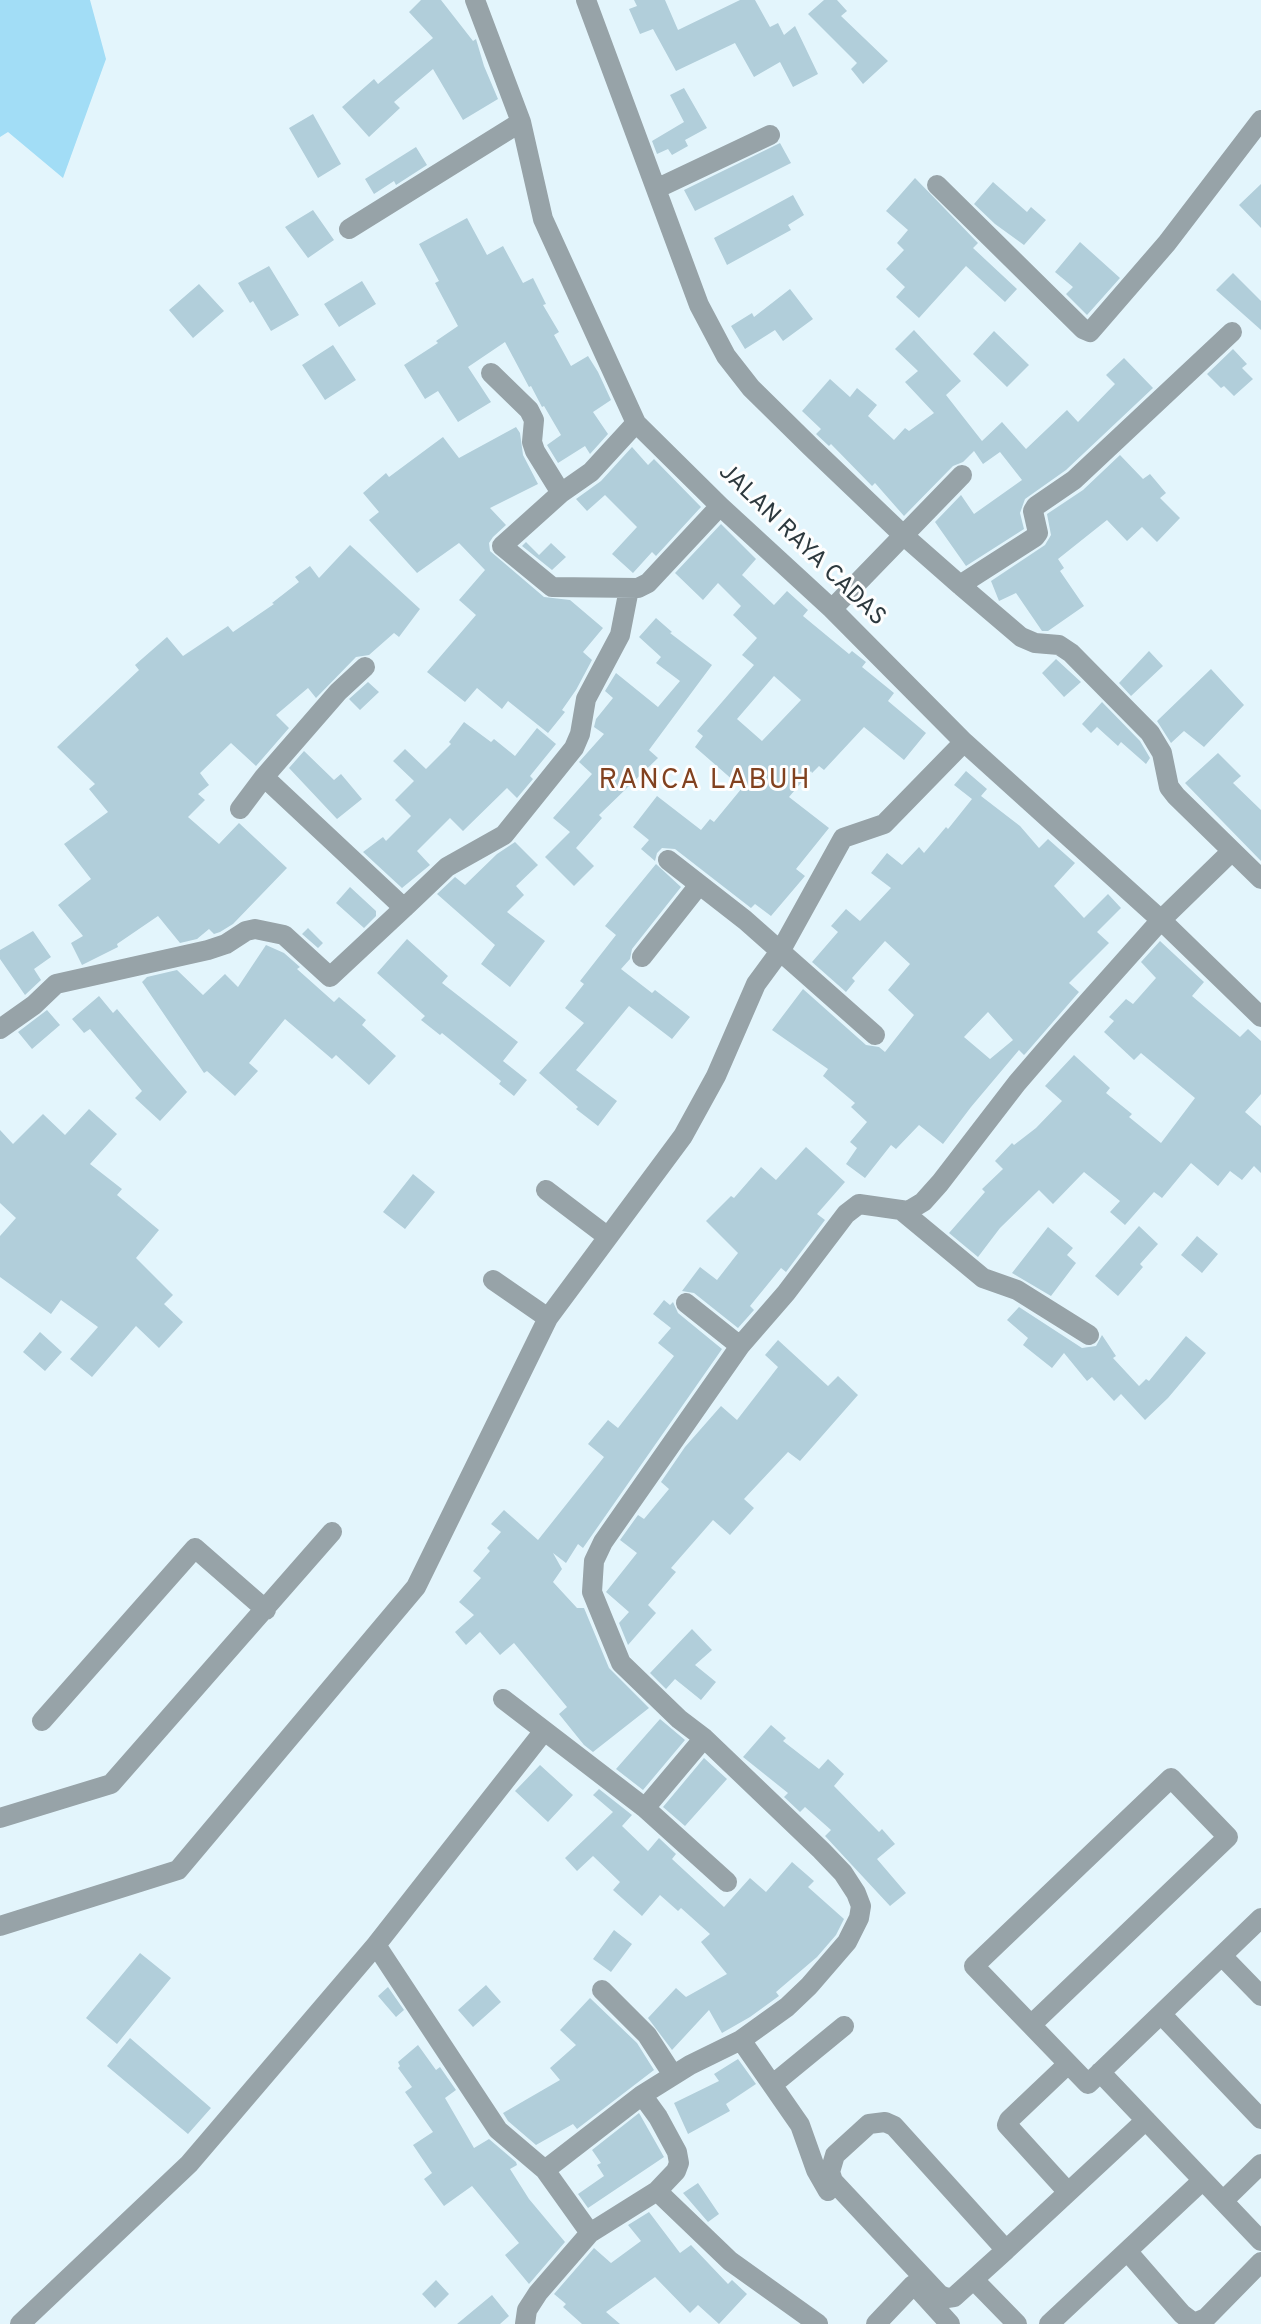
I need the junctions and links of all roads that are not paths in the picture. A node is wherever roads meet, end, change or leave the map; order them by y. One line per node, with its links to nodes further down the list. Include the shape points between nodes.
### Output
1 (475, 0): 4 (street, JALAN RAYA CADAS)
2 (590, 1): 7 (street)
3 (1261, 120): 6 (street, via 1167,243 1090,332)
4 (521, 122): 8 (street); 11 (street, JALAN RAYA CADAS, via 543,219)
5 (770, 135): 7 (street)
6 (937, 185)
7 (658, 188): 15 (street, via 699,305 726,356)
8 (349, 229)
9 (1232, 332): 16 (street, via 1074,480 1036,506 1035,537)
10 (491, 373): 13 (street, via 529,410 535,451)
11 (636, 423): 13 (street, via 591,472); 14 (street, JALAN RAYA CADAS)
12 (962, 475): 15 (street)
13 (561, 493): 17 (street, via 502,546 552,587)
14 (720, 506): 17 (street, via 644,587); 18 (street, JALAN RAYA CADAS)
15 (895, 542): 16 (street); 18 (street)
16 (960, 585): 23 (street, via 1021,637 1071,653 1150,733 1162,753 1169,787)
17 (629, 589): 27 (street, via 620,635 586,699 574,748 504,835 447,867)
18 (832, 609): 20 (street, JALAN RAYA CADAS)
19 (365, 667): 21 (street)
20 (964, 742): 28 (street, JALAN RAYA CADAS); 29 (street, via 884,824 843,838)
21 (264, 777): 22 (street); 27 (street)
22 (240, 809)
23 (1225, 858): 25 (street); 28 (street)
24 (668, 860): 26 (street)
25 (1261, 879)
26 (699, 885): 29 (street); 30 (street)
27 (404, 908): 32 (street, via 330,977 284,935 255,929 208,950 56,984)
28 (1161, 920): 31 (street, JALAN RAYA CADAS); 35 (street, via 1017,1083 940,1183 915,1209)
29 (781, 950): 33 (street); 36 (street, via 756,984 683,1136)
30 (642, 957)
31 (1261, 1017)
32 (0, 1029)
33 (875, 1035)
34 (546, 1190): 36 (street)
35 (901, 1210): 40 (street, via 983,1278 1017,1290); 41 (street, via 866,1203 852,1208)
36 (608, 1237): 39 (street)
37 (493, 1280): 39 (street)
38 (686, 1303): 41 (street)
39 (548, 1318): 52 (street, via 416,1587 178,1870)
40 (1089, 1335)
41 (740, 1346): 47 (street, via 603,1542 591,1580 596,1606 621,1663)
42 (332, 1532): 43 (street)
43 (266, 1610): 45 (street, via 195,1548); 49 (street, via 111,1784)
44 (503, 1699): 46 (street)
45 (42, 1721)
46 (544, 1731): 48 (street); 53 (street)
47 (704, 1738): 48 (street); 60 (street, via 843,1873 861,1906 847,1942 809,1986)
48 (645, 1808): 50 (street)
49 (0, 1818)
50 (727, 1882)
51 (1261, 1918): 54 (street)
52 (0, 1926)
53 (376, 1945): 69 (street, via 498,2130); 81 (street, via 189,2164)
54 (1222, 1956): 56 (street); 57 (street)
55 (602, 1990): 63 (street, via 647,2035)
56 (1261, 1996)
57 (1161, 2014): 62 (street); 66 (street)
58 (1031, 2025): 58 (street, via 974,1966 1171,1778 1228,1837); 61 (street)
59 (844, 2026): 64 (street)
60 (741, 2040): 63 (street); 64 (street)
61 (1068, 2064): 62 (street, via 1088,2084); 72 (street, via 1007,2125)
62 (1100, 2072): 67 (street)
63 (673, 2075): 65 (street)
64 (772, 2085): 80 (street, via 800,2125 825,2187)
65 (642, 2095): 69 (street); 71 (street, via 668,2133 679,2163)
66 (1261, 2119)
67 (1146, 2120): 70 (street); 72 (street)
68 (1261, 2164): 73 (street)
69 (545, 2170): 74 (street)
70 (1203, 2180): 73 (street); 77 (street)
71 (657, 2191): 74 (street); 83 (street, via 730,2261)
72 (1067, 2191): 76 (street)
73 (1223, 2201): 75 (street)
74 (590, 2233): 82 (street, via 538,2293)
75 (1261, 2241)
76 (1006, 2250): 79 (street); 79 (street, via 894,2126 869,2124 835,2155 833,2181 940,2295 954,2297)
77 (1128, 2252): 78 (street, via 1194,2323 1206,2318); 87 (street)
78 (1261, 2262)
79 (974, 2280): 86 (street)
80 (913, 2285): 84 (street); 85 (street)
81 (20, 2324)
82 (525, 2324)
83 (818, 2324)
84 (876, 2324)
85 (950, 2324)
86 (1017, 2324)
87 (1049, 2324)

